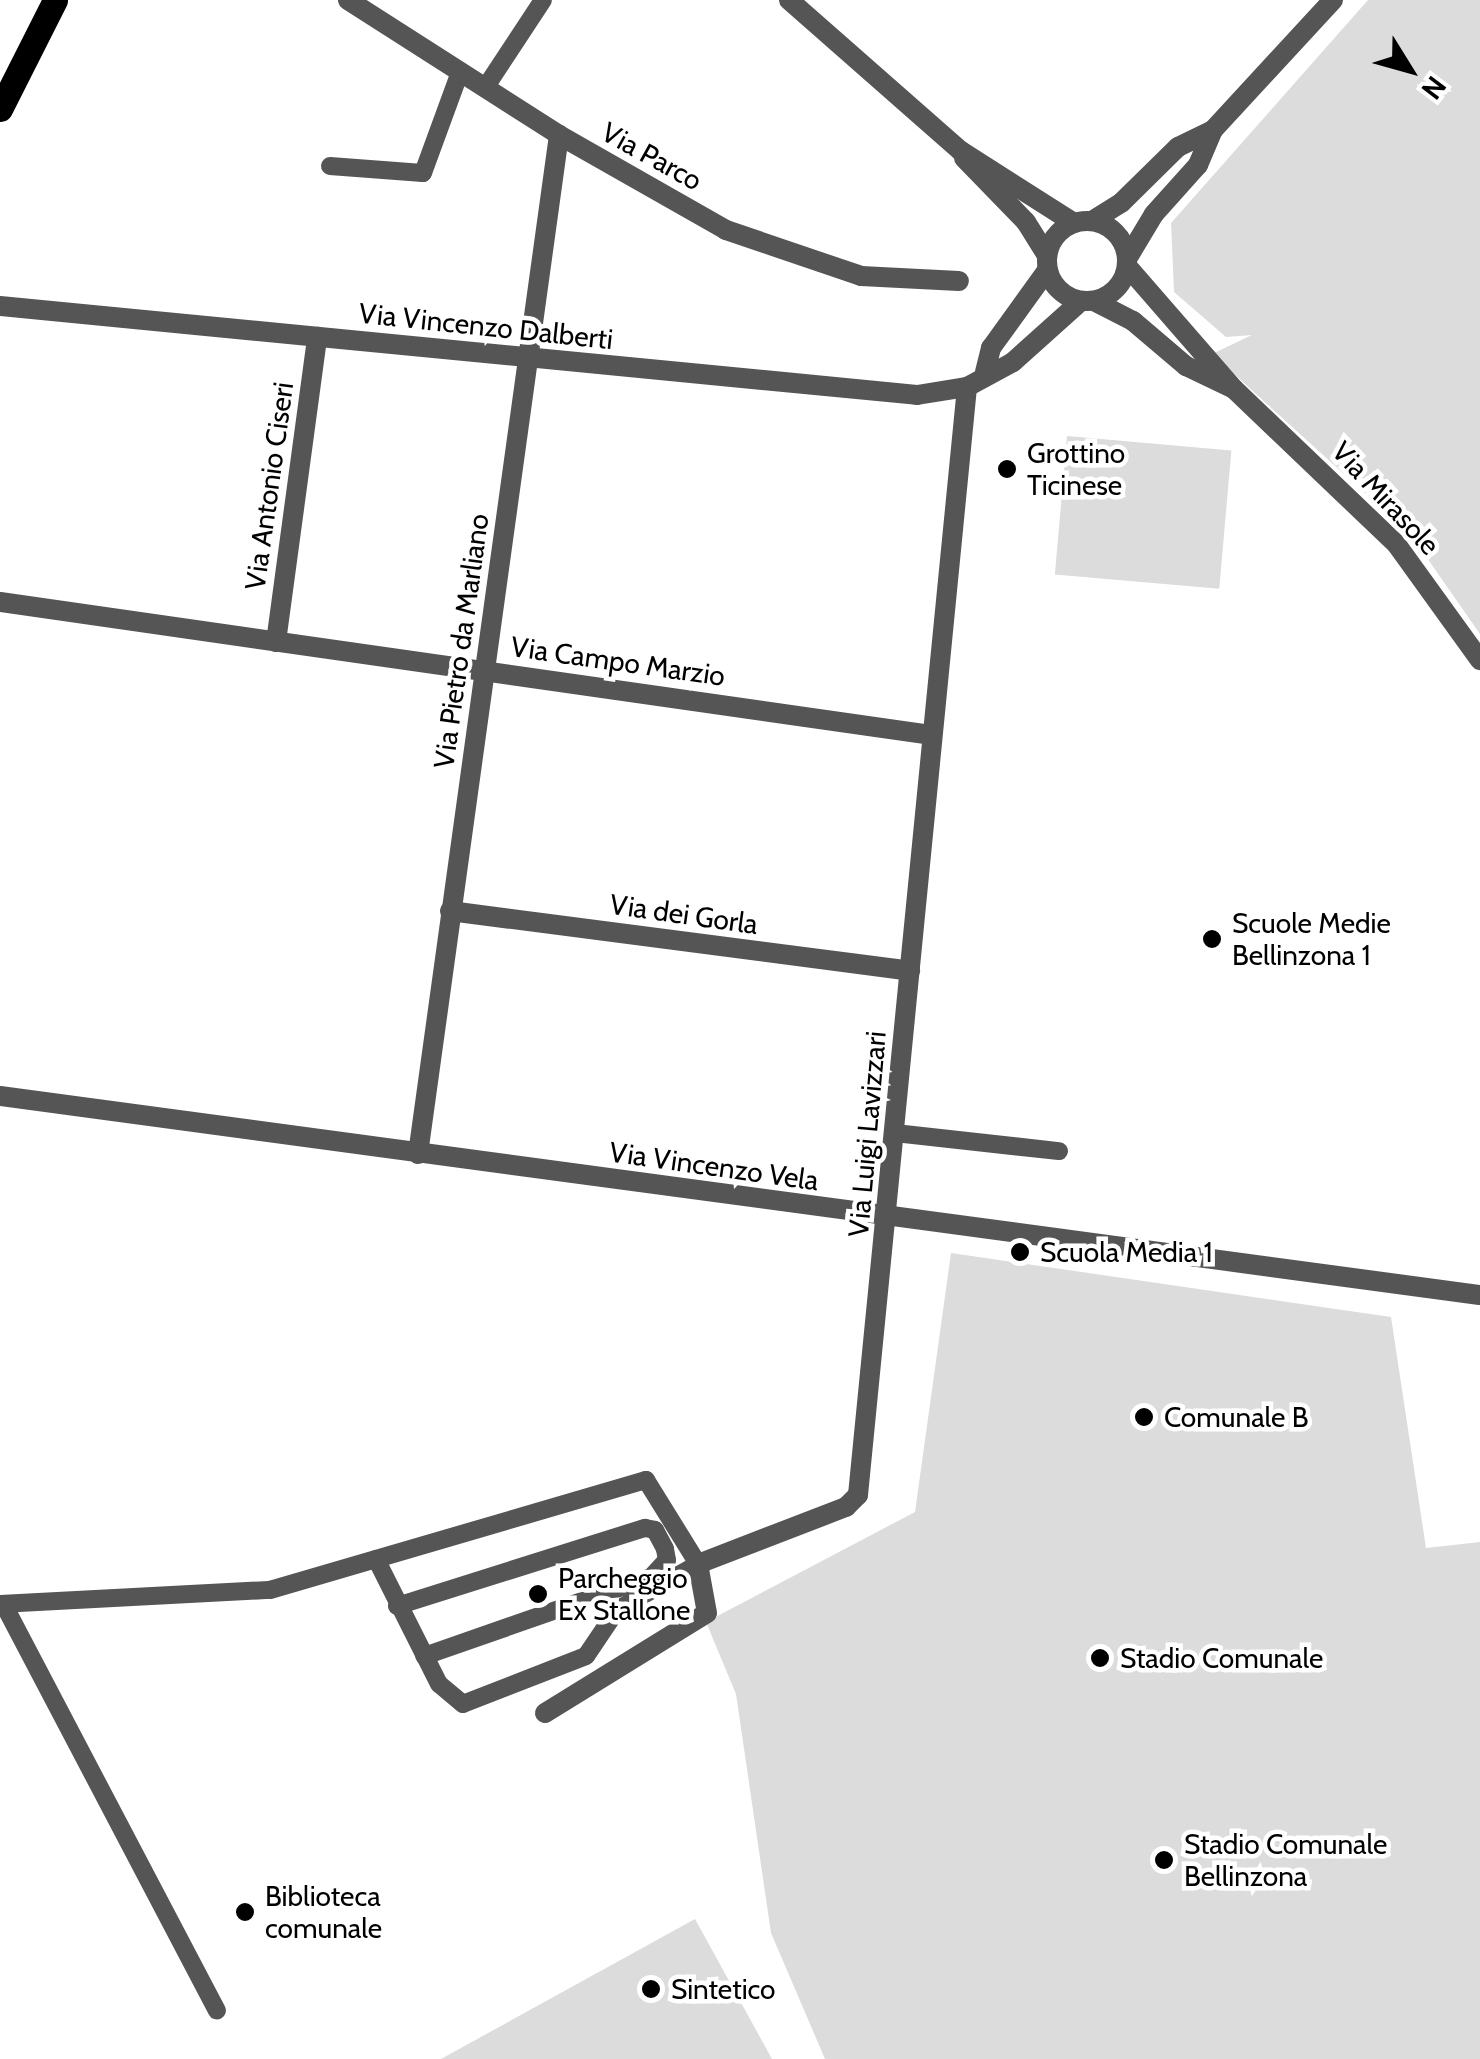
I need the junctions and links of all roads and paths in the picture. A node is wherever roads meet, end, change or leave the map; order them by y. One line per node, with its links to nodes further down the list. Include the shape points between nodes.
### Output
1 (55, 0): 8 (main road)
2 (348, 0): 6 (street, Via Parco)
3 (543, 0): 7 (lane)
4 (789, 0): 11 (street)
5 (1333, 0): 9 (street)
6 (460, 72): 7 (street, Via Parco); 12 (lane, via 423,173 408,177)
7 (485, 88): 10 (street, Via Parco)
8 (0, 109)
9 (1213, 130): 13 (street, via 1178,147 1122,202); 15 (street, via 1198,165 1154,214)
10 (559, 135): 16 (street, Via Parco, via 726,230 774,249 894,282); 20 (street, Via Pietro da Marliano)
11 (962, 152): 13 (street); 14 (street, via 968,167 1026,222)
12 (330, 166)
13 (1083, 222): 14 (street, via 1056,236); 15 (street, via 1112,230)
14 (1047, 262): 17 (street, via 1059,290); 21 (street, via 991,348)
15 (1127, 263): 17 (street, via 1116,289); 23 (street, Via Mirasole)
16 (959, 281)
17 (1087, 301): 21 (street, via 1014,362); 23 (street, Via Mirasole, via 1133,321 1186,366)
18 (0, 306): 19 (street, Via Vincenzo Dalberti)
19 (316, 337): 20 (street, Via Vincenzo Dalberti); 25 (street, Via Antonio Ciseri)
20 (528, 357): 22 (street, Via Vincenzo Dalberti, via 917,396); 27 (street, Via Pietro da Marliano)
21 (985, 372): 22 (street)
22 (967, 386): 28 (street, Via Luigi Lavizzari)
23 (1234, 389): 26 (street, Via Mirasole, via 1396,544)
24 (0, 602): 25 (street, Via Campo Marzio)
25 (276, 642): 27 (street, Via Campo Marzio)
26 (1480, 660)
27 (486, 670): 28 (street, Via Campo Marzio); 29 (street, Via Pietro da Marliano)
28 (931, 735): 30 (street, Via Luigi Lavizzari)
29 (450, 910): 30 (street, Via dei Gorla); 34 (street, Via Pietro da Marliano)
30 (910, 972): 32 (street, Via Luigi Lavizzari)
31 (0, 1096): 34 (street, Via Vincenzo Vela)
32 (894, 1133): 33 (lane); 35 (street, Via Luigi Lavizzari)
33 (1059, 1150)
34 (418, 1154): 35 (street, Via Vincenzo Vela)
35 (886, 1218): 36 (street, Via Vincenzo Vela); 38 (street, Via Luigi Lavizzari, via 858,1495 846,1507)
36 (1480, 1295)
37 (376, 1559): 38 (lane, via 646,1480); 39 (lane, via 270,1590); 40 (lane)
38 (698, 1564): 41 (lane, via 617,1610 586,1656 471,1703 448,1696); 42 (street, via 707,1613)
39 (2, 1604): 43 (lane)
40 (397, 1606): 41 (lane); 41 (lane, via 645,1528 654,1530 665,1549 666,1560 651,1577)
41 (424, 1656)
42 (545, 1713)
43 (217, 2010)

